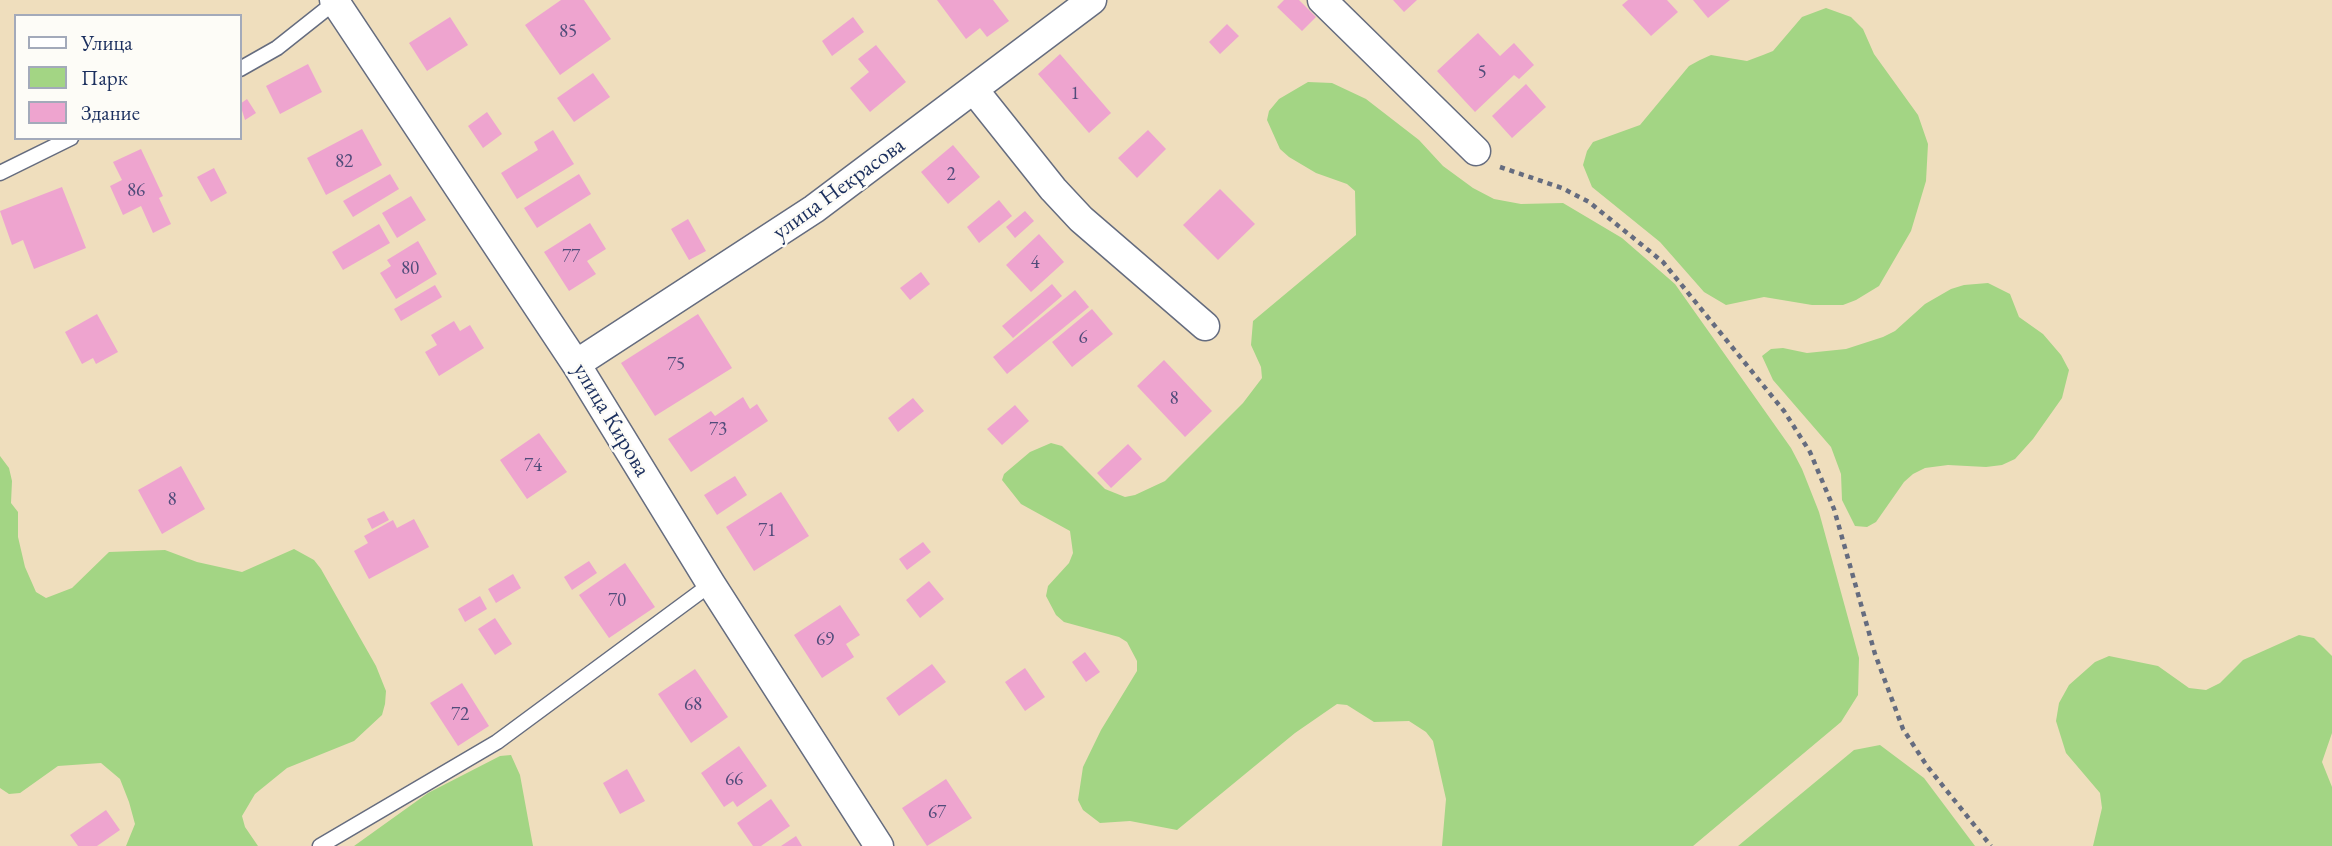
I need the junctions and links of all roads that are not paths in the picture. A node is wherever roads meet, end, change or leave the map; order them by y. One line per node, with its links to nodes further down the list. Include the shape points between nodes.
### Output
1 (1092, 0): 5 (street, улица Некрасова)
2 (1322, 0): 7 (street)
3 (334, 1): 4 (lane, via 277,48); 10 (street, улица Кирова)
4 (242, 68)
5 (974, 90): 9 (street, via 1081,219); 10 (street, улица Некрасова, via 814,209)
6 (67, 140): 8 (lane)
7 (1476, 151)
8 (0, 173)
9 (1205, 326)
10 (576, 363): 11 (street, улица Кирова)
11 (710, 584): 12 (lane, via 497,742); 13 (street, улица Кирова)
12 (320, 846)
13 (879, 846)

